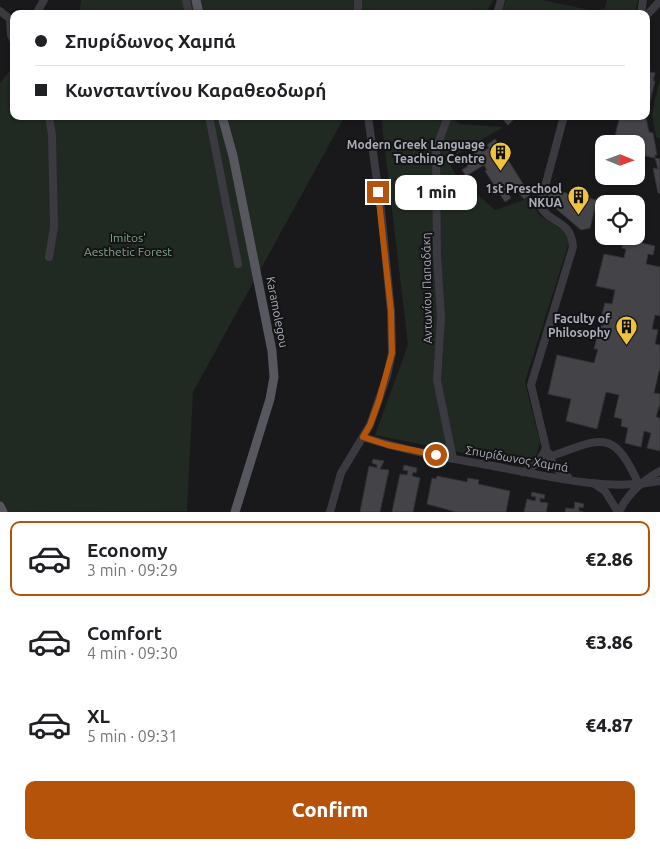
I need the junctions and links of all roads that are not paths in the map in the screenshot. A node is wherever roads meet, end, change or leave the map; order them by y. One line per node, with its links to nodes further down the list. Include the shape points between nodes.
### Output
1 (660, 1): 3 (street)
2 (0, 10): 4 (street)
3 (650, 12)
4 (10, 19)
5 (50, 120): 13 (street, via 54,227)
6 (210, 120): 12 (street)
7 (223, 120): 11 (main road, Karamolegou)
8 (369, 120): 15 (street, via 381,210 392,353 387,376)
9 (447, 120): 18 (street, Αντωνίου Παπαδάκη, via 436,149 441,317 437,380)
10 (563, 120): 16 (street, via 540,205 572,235 573,247 531,385)
11 (248, 230): 12 (street); 27 (main road, Karamolegou, via 272,351 274,377)
12 (232, 234): 14 (street)
13 (49, 257)
14 (238, 264)
15 (363, 437): 18 (street, Σπυρίδωνος Χαμπά); 28 (street, via 341,473)
16 (546, 448): 17 (street); 20 (street, via 537,463)
17 (549, 457): 21 (street, via 562,474); 24 (street, via 594,441 606,441 625,458)
18 (452, 459): 20 (street, Σπυρίδωνος Χαμπά)
19 (660, 471): 24 (street)
20 (523, 472): 21 (street, Σπυρίδωνος Χαμπά)
21 (575, 480): 23 (street, Σπυρίδωνος Χαμπά)
22 (660, 481): 24 (street, Σπυρίδωνος Χαμπά)
23 (592, 482): 24 (street, Σπυρίδωνος Χαμπά); 29 (street, via 605,491)
24 (639, 485): 29 (street)
25 (0, 506): 26 (main road)
26 (3, 512)
27 (235, 512)
28 (332, 512)
29 (618, 512)

